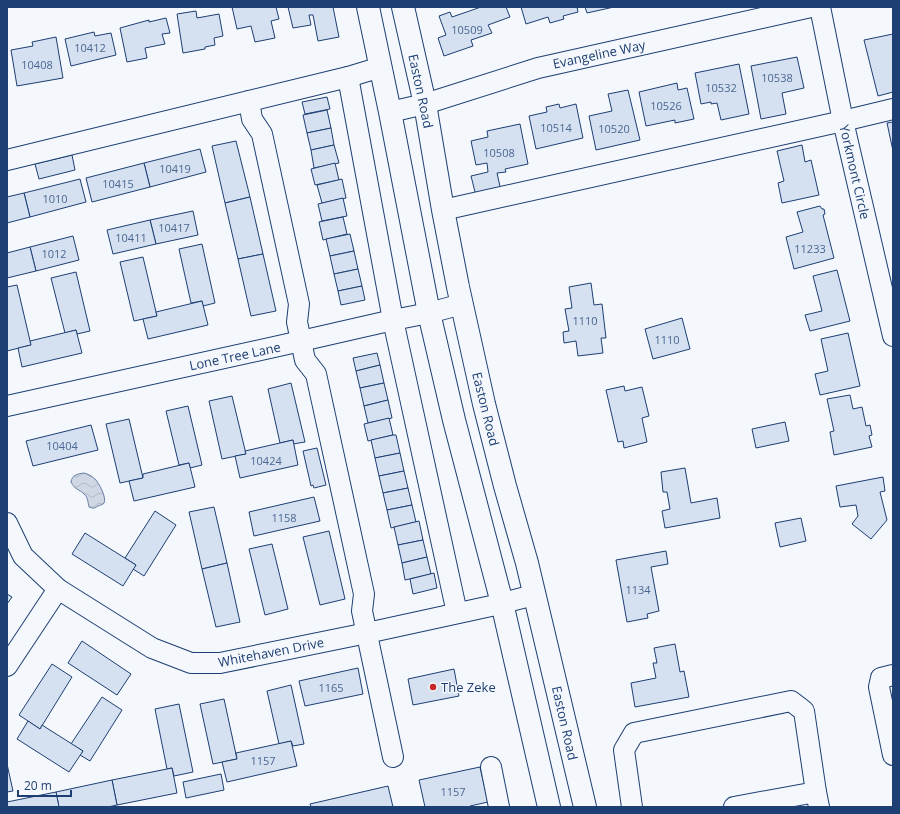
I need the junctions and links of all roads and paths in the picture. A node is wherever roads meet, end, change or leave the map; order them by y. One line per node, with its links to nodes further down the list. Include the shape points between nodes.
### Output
1 (368, 7): 5 (main road)
2 (403, 7): 8 (main road, Easton Road)
3 (811, 7): 8 (street, Evangeline Way, via 538,68)
4 (820, 7): 11 (street, Yorkmont Circle)
5 (381, 67): 6 (street); 10 (main road)
6 (348, 77): 7 (street); 16 (street)
7 (249, 101): 12 (street); 18 (street, via 252,119 262,134 299,304 297,322)
8 (425, 104): 10 (street, Evangeline Way); 13 (main road, Easton Road)
9 (893, 109): 11 (street)
10 (390, 112): 15 (main road)
11 (843, 121): 13 (street); 17 (street, Yorkmont Circle)
12 (7, 160)
13 (443, 210): 14 (main road, Easton Road)
14 (462, 304): 15 (street, Lone Tree Lane); 22 (main road, Easton Road, via 484,404)
15 (430, 314): 16 (street, Lone Tree Lane); 23 (main road, via 454,420)
16 (393, 320): 18 (street, Lone Tree Lane); 24 (street)
17 (893, 336)
18 (301, 341): 19 (street, Lone Tree Lane); 25 (street, via 305,360 316,374 364,594 362,611)
19 (7, 406)
20 (7, 523): 21 (street, Whitehaven Drive, via 23,556)
21 (58, 589): 25 (street, Whitehaven Drive, via 152,648 191,662 220,663); 26 (street)
22 (534, 595): 23 (street, Whitehaven Drive); 34 (main road, Easton Road)
23 (502, 603): 24 (street, Whitehaven Drive); 33 (main road)
24 (457, 613): 25 (street, Whitehaven Drive)
25 (366, 633): 29 (street)
26 (7, 666)
27 (893, 675): 28 (street, via 881,678 879,687)
28 (893, 755)
29 (393, 757)
30 (491, 767): 32 (street)
31 (818, 800): 35 (street, via 804,711 791,701 634,733 624,750); 36 (street)
32 (499, 807)
33 (549, 807)
34 (585, 807)
35 (632, 807)
36 (734, 807)

